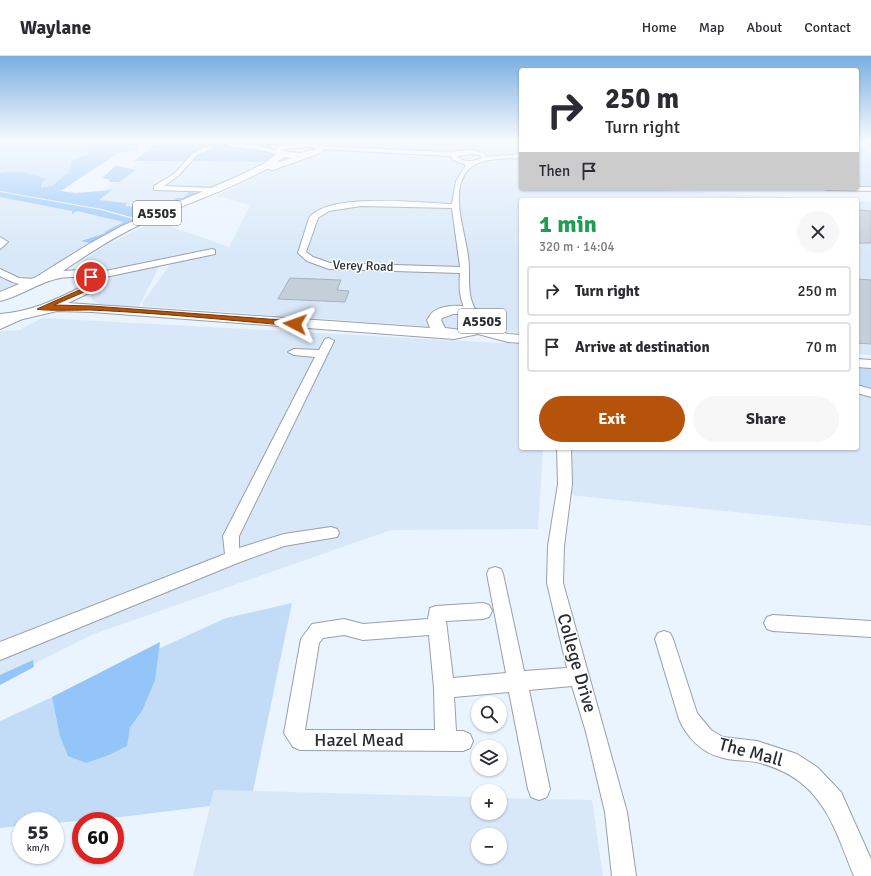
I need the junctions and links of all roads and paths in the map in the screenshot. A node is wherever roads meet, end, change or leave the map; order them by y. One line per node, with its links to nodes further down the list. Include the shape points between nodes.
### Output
1 (170, 179): 8 (street, via 157,188)
2 (238, 179): 9 (main road, A5505)
3 (247, 179): 17 (main road, A5505, via 128,231 78,260 74,267)
4 (455, 179): 11 (street)
5 (460, 179): 11 (street)
6 (859, 188): 7 (street)
7 (871, 188)
8 (193, 189): 9 (street); 10 (street)
9 (215, 190): 10 (main road, A5505)
10 (204, 194): 18 (main road, A5505, via 113,234)
11 (452, 206): 15 (street); 15 (street, Verey Road, via 363,204 325,210 314,217 302,253 329,266)
12 (0, 240): 13 (street, via 4,242)
13 (0, 246)
14 (212, 252): 19 (street)
15 (463, 269): 24 (street, via 458,298); 25 (street, via 465,301)
16 (0, 272): 20 (street)
17 (78, 274): 18 (main road, A5505); 19 (main road, A5505)
18 (36, 282): 20 (main road, A5505)
19 (90, 283): 22 (main road, via 85,299); 23 (main road, A5505)
20 (17, 285): 21 (main road, A5505)
21 (0, 296)
22 (92, 308): 23 (main road, A5505); 30 (main road, A5505)
23 (41, 309): 26 (main road, A5505)
24 (451, 310): 25 (main road, A5505); 28 (main road, A5505, via 438,315)
25 (472, 312): 31 (main road, A5505, via 481,318)
26 (24, 314): 27 (main road, A5505); 29 (street)
27 (0, 318)
28 (434, 320): 30 (main road, A5505); 32 (main road, A5505, via 437,328)
29 (0, 326)
30 (373, 330): 32 (main road, A5505)
31 (478, 330): 32 (main road, A5505, via 466,334); 33 (main road, A5505, via 501,337)
32 (450, 334)
33 (519, 339)
34 (329, 341): 36 (street)
35 (294, 352): 36 (street)
36 (322, 354): 43 (street, via 231,536)
37 (859, 363): 38 (main road)
38 (871, 364)
39 (859, 390): 40 (street)
40 (871, 393)
41 (564, 450): 51 (street, College Drive, via 566,484 556,546 555,583)
42 (331, 532): 43 (street, via 284,540)
43 (234, 557): 50 (street)
44 (495, 574): 52 (street)
45 (484, 611): 47 (street, via 436,614)
46 (773, 623): 48 (street)
47 (437, 626): 53 (street); 53 (street, Hazel Mead, via 363,632 344,627 318,630 310,639 294,733 300,740 454,741)
48 (871, 629)
49 (664, 639): 56 (street, The Mall, via 689,719 704,736 720,747 764,754 789,762 809,775 833,800)
50 (0, 652)
51 (579, 676): 52 (street); 55 (street, College Drive, via 616,812)
52 (516, 680): 53 (street); 54 (street)
53 (444, 688)
54 (539, 789)
55 (624, 876)
56 (866, 876)

